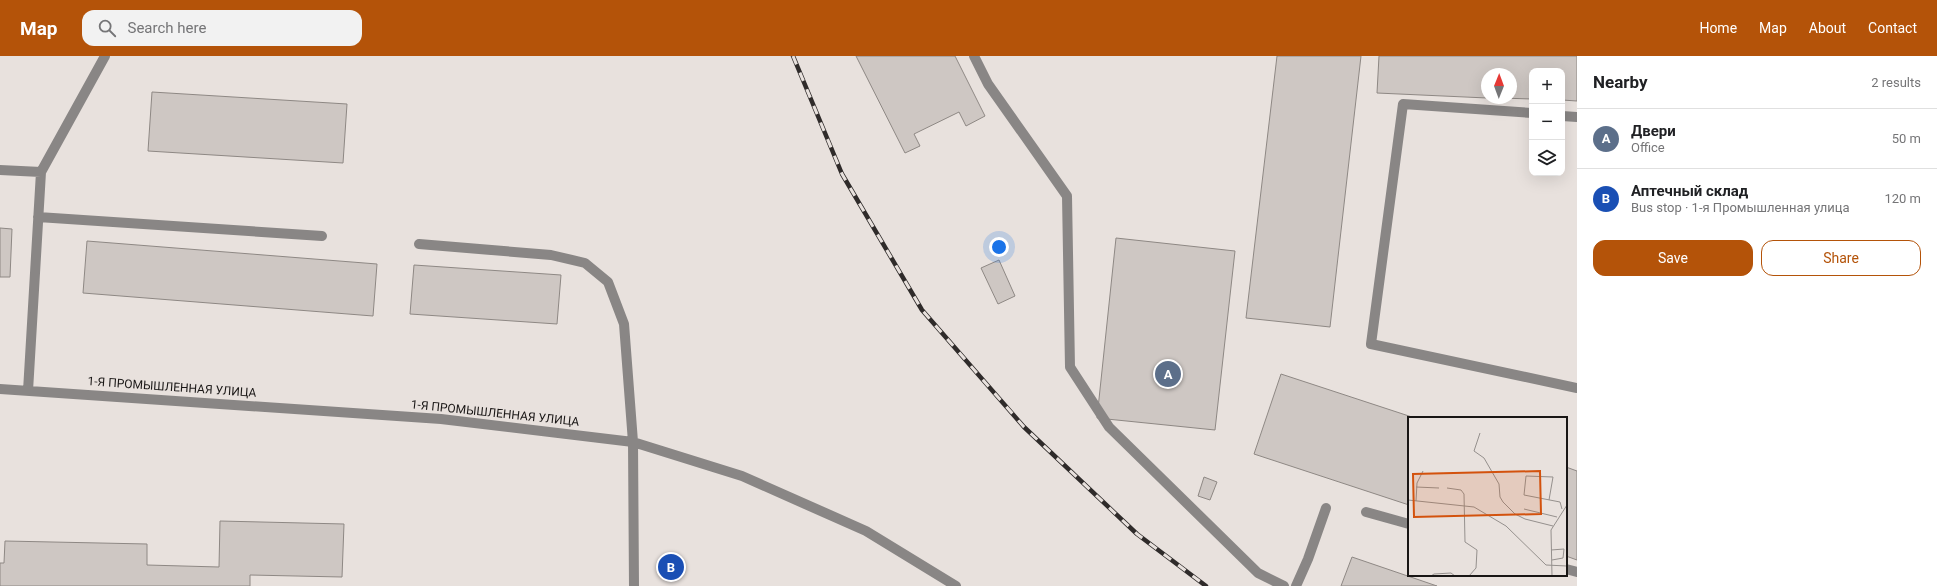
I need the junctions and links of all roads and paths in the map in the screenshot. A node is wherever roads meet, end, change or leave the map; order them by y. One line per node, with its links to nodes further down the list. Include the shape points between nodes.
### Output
1 (105, 56): 7 (street)
2 (974, 56): 22 (street, via 988,84 1067,196 1070,367 1109,427 1258,573)
3 (1529, 114): 11 (street, via 1403,104 1371,344)
4 (1565, 116): 5 (street)
5 (1577, 117)
6 (0, 170): 7 (street)
7 (41, 172): 8 (street)
8 (38, 217): 9 (street); 13 (street)
9 (322, 236)
10 (419, 244): 14 (street, via 551,255 585,263 608,282 624,324)
11 (1577, 388)
12 (0, 389): 13 (street, 1-Я ПРОМЫШЛЕННАЯ УЛИЦА)
13 (28, 391): 14 (street, 1-Я ПРОМЫШЛЕННАЯ УЛИЦА, via 442,419)
14 (633, 442): 20 (street); 21 (street, 1-Я ПРОМЫШЛЕННАЯ УЛИЦА, via 742,476 866,531)
15 (1326, 508): 23 (street)
16 (1366, 512): 17 (street)
17 (1408, 524)
18 (1567, 569): 19 (street)
19 (1577, 572)
20 (634, 586)
21 (956, 586)
22 (1284, 586)
23 (1296, 586)

